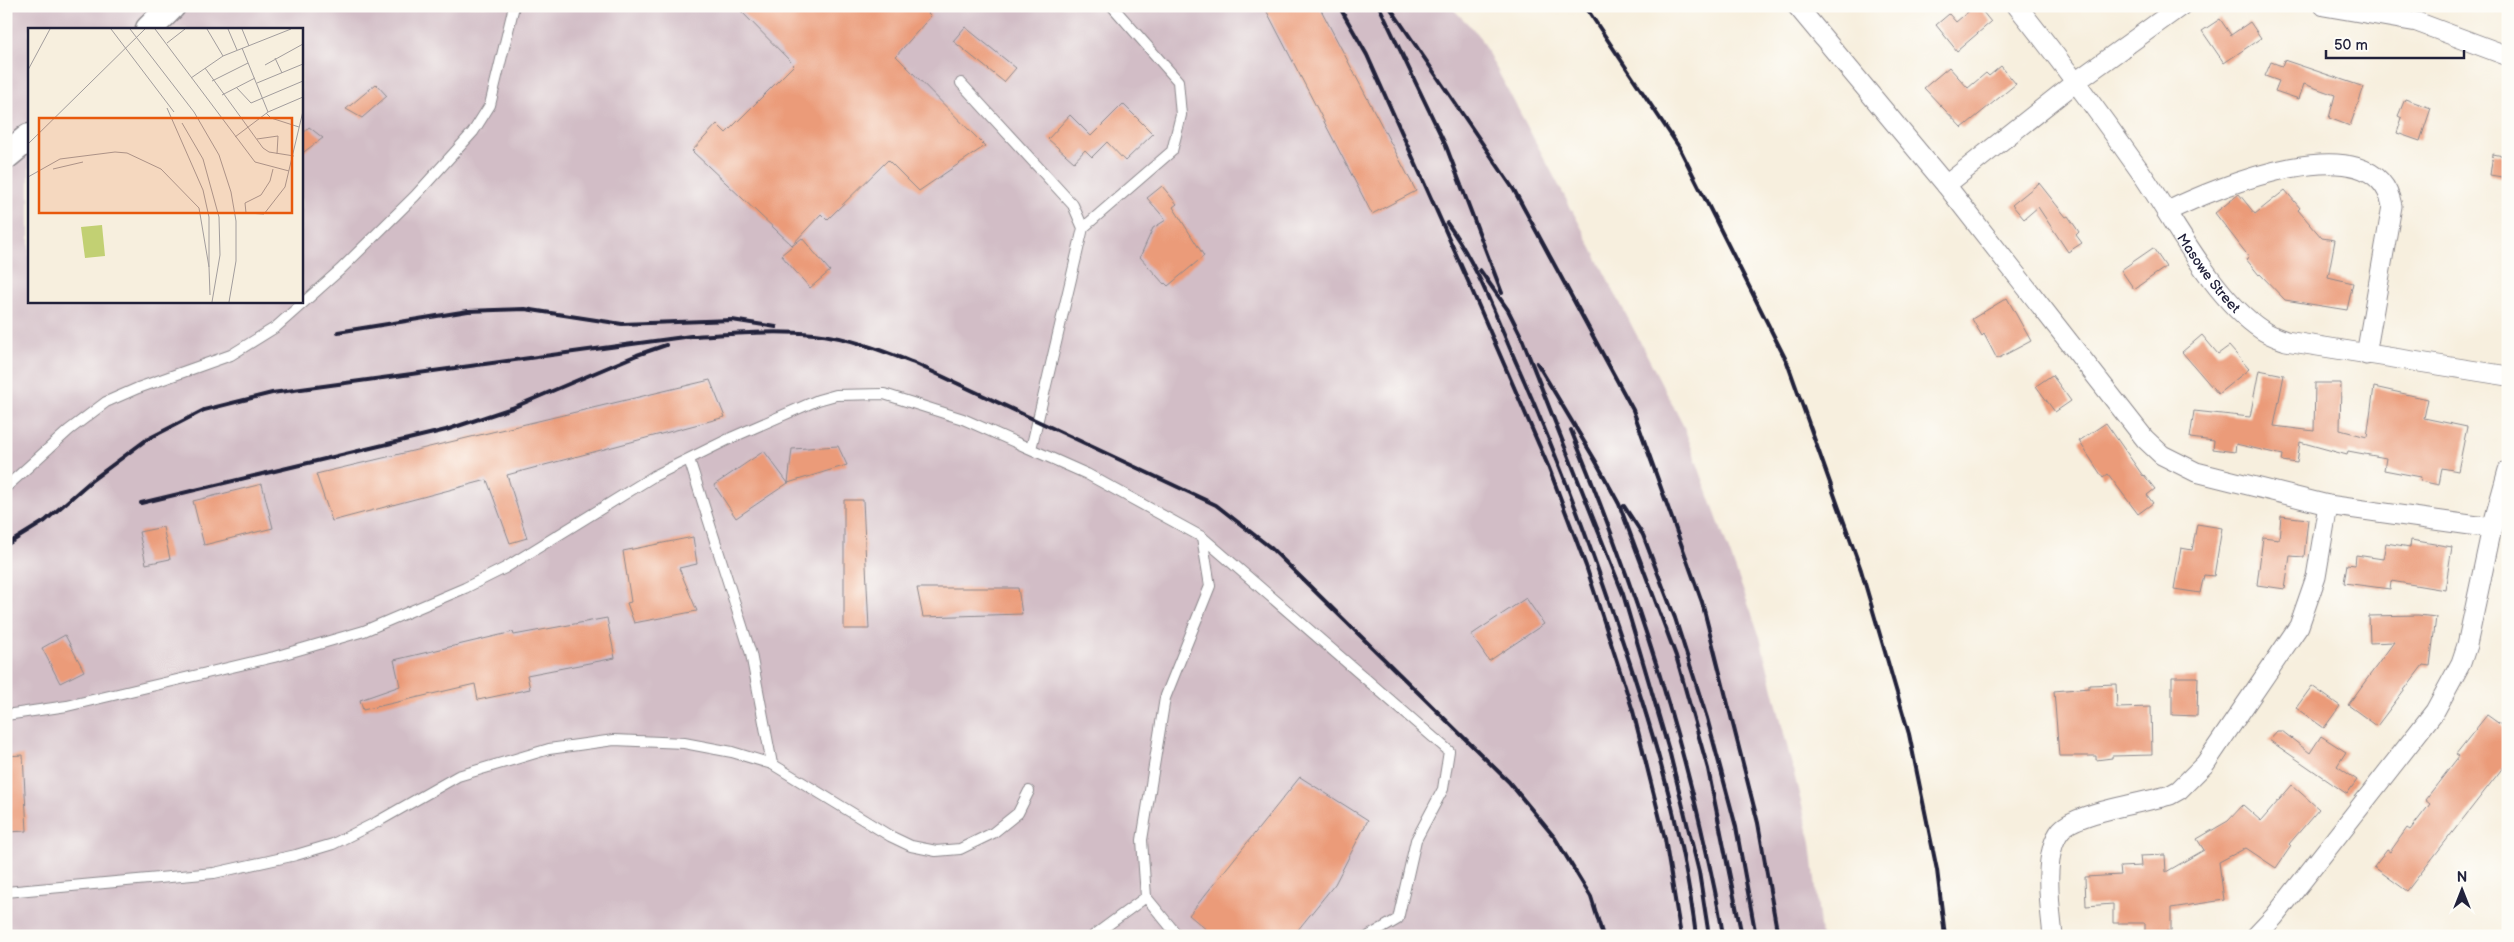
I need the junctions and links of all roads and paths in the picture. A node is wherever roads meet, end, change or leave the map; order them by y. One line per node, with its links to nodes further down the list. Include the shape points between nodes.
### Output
1 (172, 6): 9 (street)
2 (514, 6): 23 (lane, via 490,105 473,132 415,196 340,270 276,327 230,355 106,402 69,430)
3 (1112, 6): 17 (lane, via 1178,81 1181,115 1172,151)
4 (1798, 6): 15 (street)
5 (2017, 6): 11 (street, Masowe Street)
6 (2181, 6): 11 (street)
7 (2324, 6): 8 (street)
8 (2414, 14): 10 (street)
9 (150, 28)
10 (2508, 56)
11 (2077, 81): 15 (street); 16 (street, Masowe Street)
12 (961, 83): 17 (lane, via 1073,204)
13 (28, 138): 14 (street)
14 (6, 156)
15 (1946, 184): 24 (street, via 2145,439 2162,455 2196,472)
16 (2168, 211): 18 (street, Masowe Street, via 2228,300 2263,331 2286,341); 18 (street, via 2240,182 2299,166 2334,163 2376,176 2384,183 2392,206)
17 (1083, 228): 20 (lane)
18 (2366, 355): 19 (street, Masowe Street)
19 (2508, 376)
20 (1031, 449): 21 (lane, via 909,400 859,393 818,400); 26 (lane, via 1087,474)
21 (688, 459): 27 (lane, via 624,493 505,568 364,631 274,657 68,706); 28 (lane, via 752,654)
22 (2508, 470): 25 (street)
23 (6, 487)
24 (2328, 505): 25 (street); 35 (street, via 2316,577 2299,626 2204,764 2170,795 2091,815 2061,830 2054,842 2050,862)
25 (2492, 528): 36 (street, via 2467,645 2435,711)
26 (1202, 537): 31 (lane, via 1210,586 1165,698 1142,840); 34 (lane, via 1449,751 1443,789 1416,840 1398,919)
27 (6, 715)
28 (772, 764): 29 (lane, via 890,836 911,846 936,851 960,849 993,833 1018,812); 30 (lane, via 684,743 614,740 550,749 458,776 333,844 296,855 214,874)
29 (1029, 791)
30 (6, 892)
31 (1146, 897): 32 (lane); 33 (lane)
32 (1093, 936)
33 (1178, 936)
34 (1369, 936)
35 (2053, 936)
36 (2256, 936)

